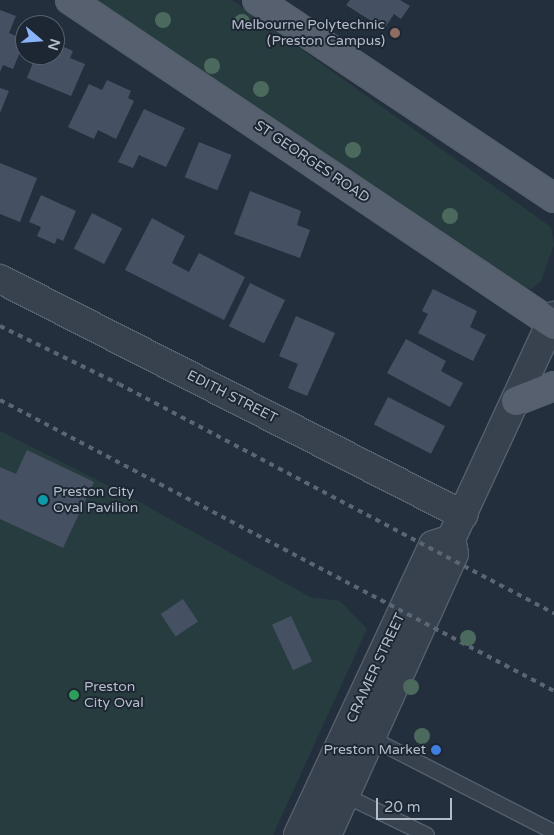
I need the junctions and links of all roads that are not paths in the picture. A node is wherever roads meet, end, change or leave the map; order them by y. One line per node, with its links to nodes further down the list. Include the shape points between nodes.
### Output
1 (70, 0): 5 (main road, ST GEORGES ROAD)
2 (258, 0): 3 (main road)
3 (554, 198)
4 (0, 279): 8 (street, EDITH STREET)
5 (553, 321): 7 (street, CRAMER STREET)
6 (554, 386): 7 (main road)
7 (516, 401): 8 (street, CRAMER STREET)
8 (457, 527): 9 (street, CRAMER STREET, via 454,554)
9 (360, 732): 10 (street, CRAMER STREET); 11 (lane)
10 (333, 791): 12 (street, CRAMER STREET); 13 (street, CRAMER STREET); 14 (lane)
11 (554, 832)
12 (298, 835)
13 (327, 835)
14 (427, 835)

